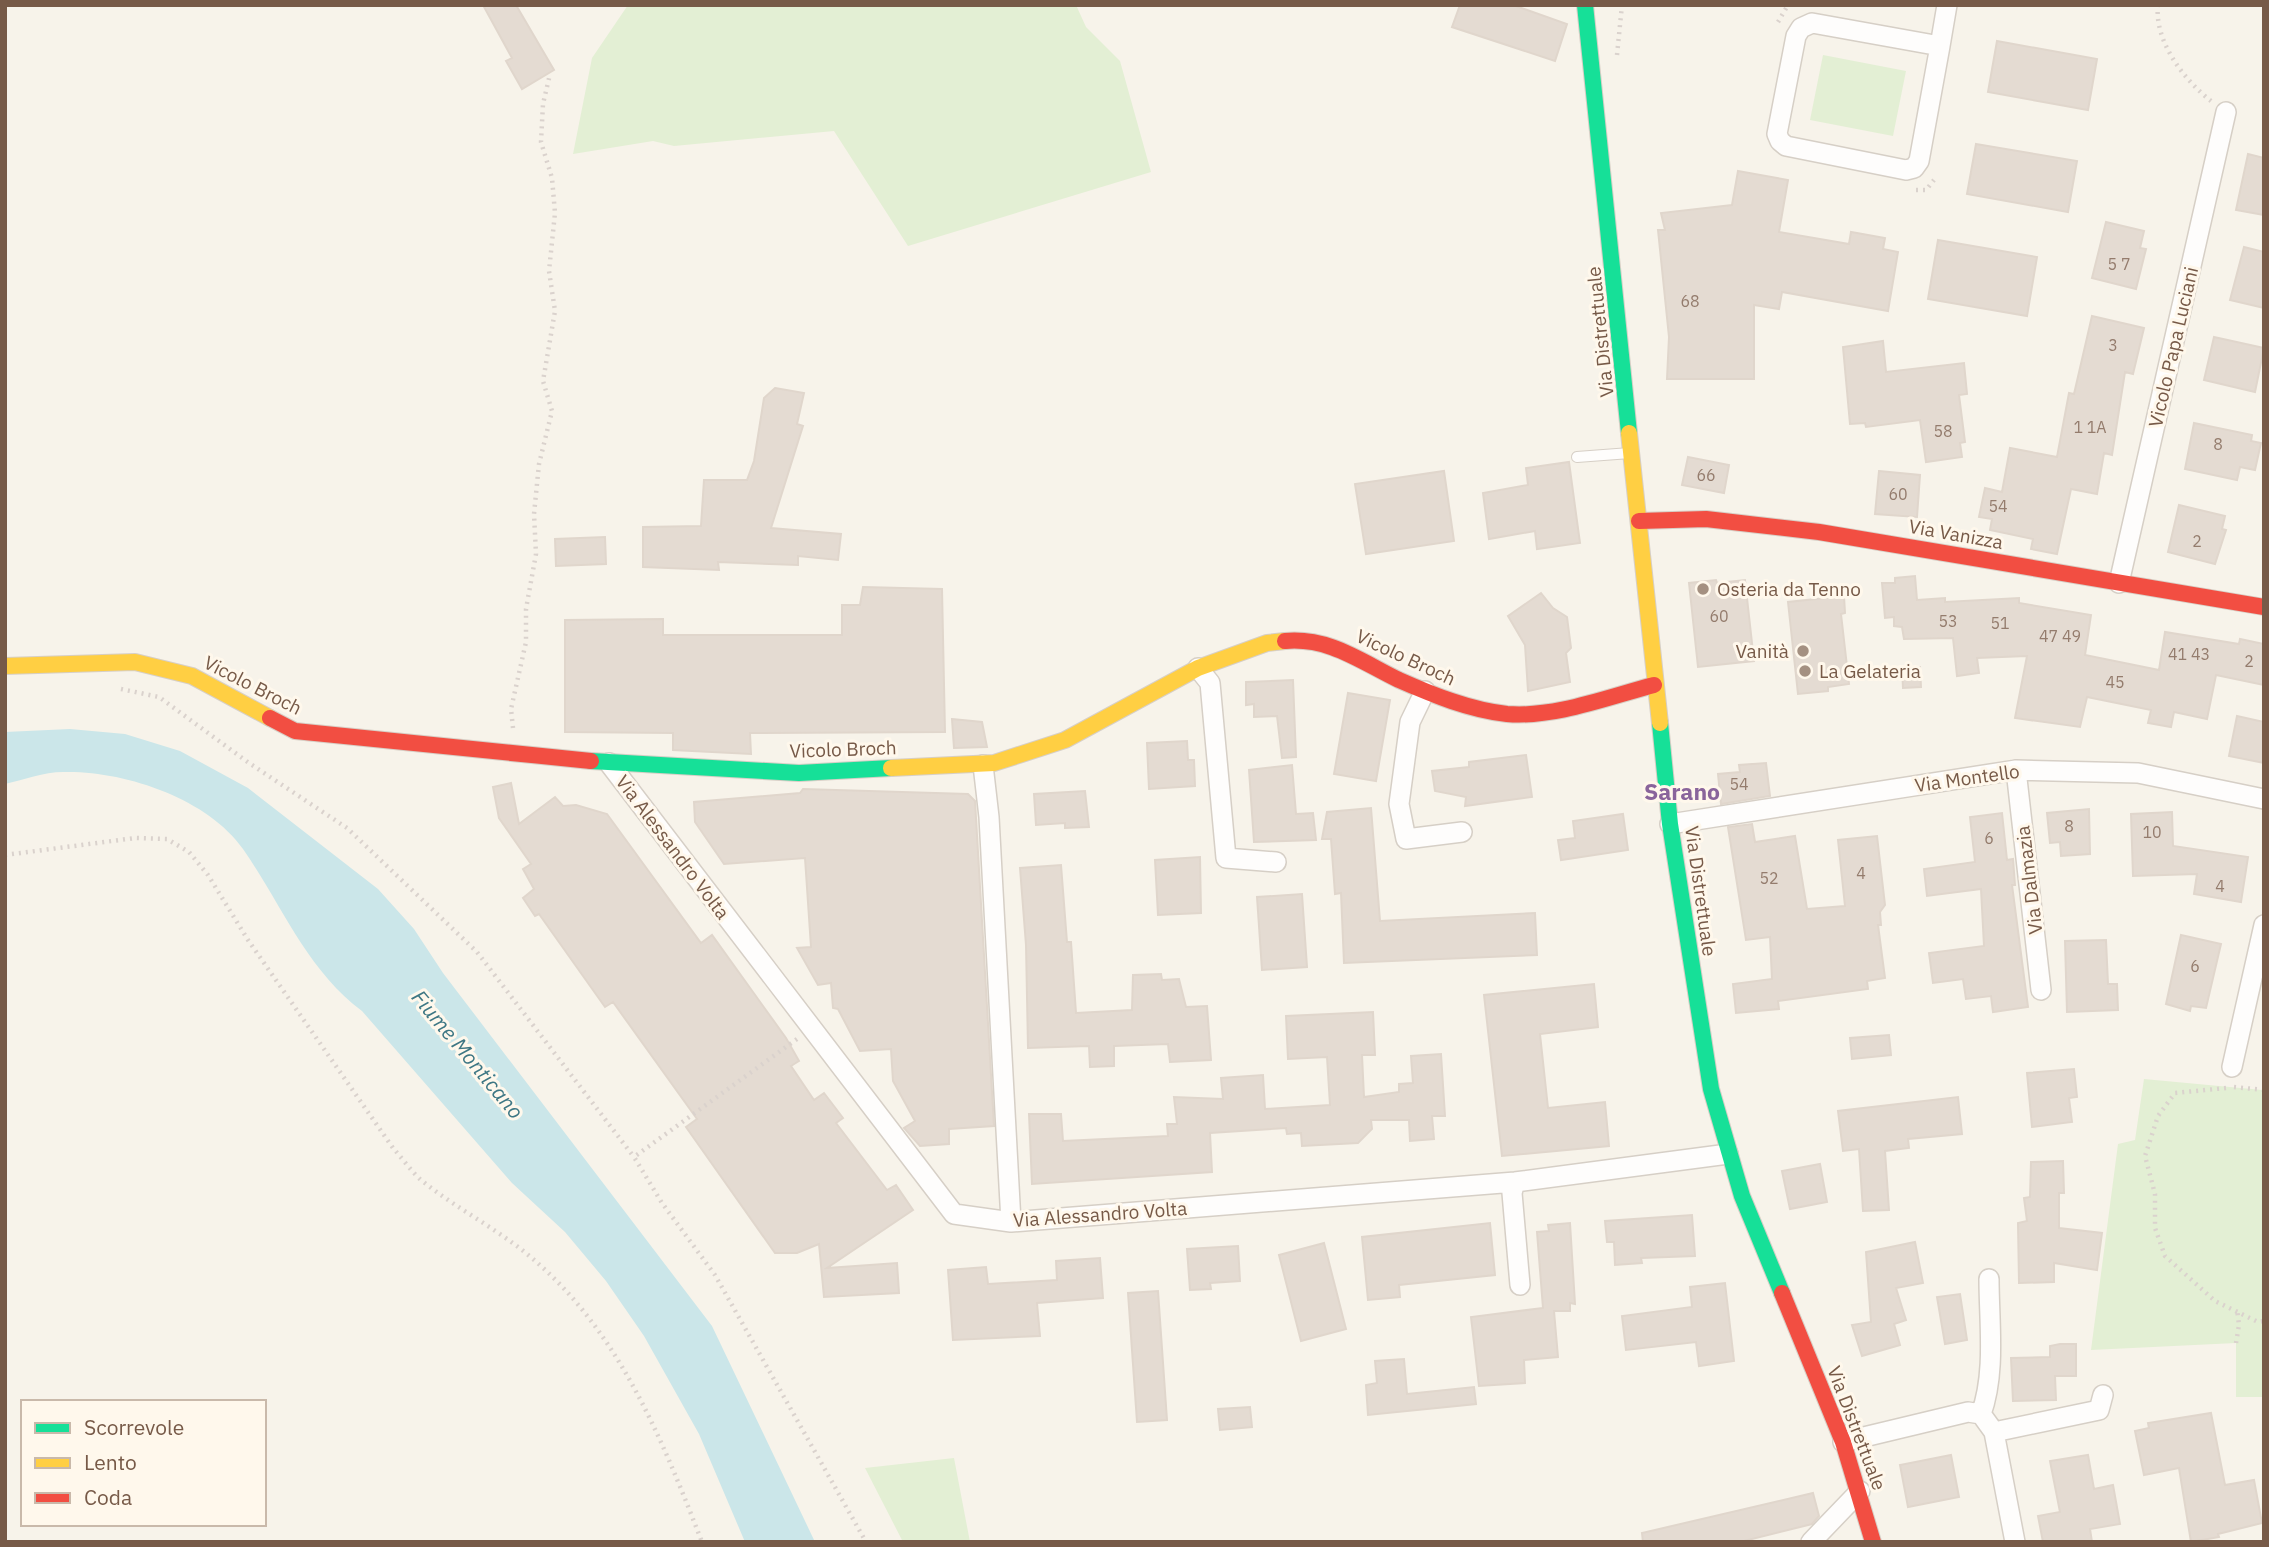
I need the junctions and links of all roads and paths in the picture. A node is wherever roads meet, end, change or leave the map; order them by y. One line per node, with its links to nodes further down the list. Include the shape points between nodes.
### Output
1 (1585, 5): 8 (street)
2 (1596, 5): 8 (street)
3 (1788, 5): 6 (path)
4 (1947, 5): 7 (street)
5 (2158, 5): 10 (path, via 2158,30 2186,75)
6 (1777, 29)
7 (1940, 46): 7 (street, via 1812,23 1801,28 1777,134 1780,141 1893,168 1914,168 1919,162)
8 (1590, 51): 13 (street, Via Distrettuale)
9 (550, 74): 23 (path, via 541,142 552,178 555,213 549,271 555,310 543,381 552,411 539,464 536,554 526,609 526,642 511,709)
10 (2226, 112): 16 (street, Vicolo Papa Luciani)
11 (1936, 168): 12 (path, via 1926,190)
12 (1913, 191)
13 (1634, 453): 14 (lane); 15 (street, Via Distrettuale)
14 (1577, 457)
15 (1639, 521): 16 (street, Via Vanizza, via 1706,519 1819,532); 20 (street, Via Distrettuale)
16 (2119, 583): 17 (street, Via Vanizza)
17 (2264, 607)
18 (5, 666): 23 (street, Vicolo Broch, via 135,662 192,676 295,731)
19 (1198, 668): 22 (street, Vicolo Broch, via 1267,643 1309,639); 25 (street, Vicolo Broch, via 1075,736); 31 (street, via 1210,683 1226,858)
20 (1654, 685): 22 (street, Vicolo Broch, via 1532,715 1494,713); 28 (street, Via Distrettuale)
21 (110, 687): 38 (path, via 159,697 347,828 477,952)
22 (1425, 691): 29 (street, via 1410,722 1399,804 1406,839)
23 (516, 753): 24 (street, Vicolo Broch)
24 (609, 763): 25 (street, Vicolo Broch, via 799,773); 34 (street, Via Alessandro Volta)
25 (983, 765): 40 (street)
26 (2016, 770): 27 (street, Via Montello, via 2138,773); 28 (street, Via Montello); 33 (street, Via Dalmazia)
27 (2264, 799)
28 (1670, 824): 37 (street, Via Distrettuale, via 1698,1024)
29 (1462, 832)
30 (5, 855): 51 (path, via 135,838 167,839 189,852 393,1148 421,1179 523,1250 570,1294 604,1335 654,1425)
31 (1276, 862)
32 (2264, 925): 35 (street)
33 (2041, 989)
34 (811, 1028): 38 (path); 40 (street, Via Alessandro Volta, via 954,1214)
35 (2232, 1067)
36 (2264, 1090): 43 (path, via 2231,1086 2175,1093 2158,1116 2145,1156 2155,1195 2155,1228 2165,1256 2215,1301)
37 (1728, 1154): 39 (street, Via Alessandro Volta); 49 (street, Via Distrettuale, via 1771,1272)
38 (635, 1157): 52 (path, via 715,1275)
39 (1515, 1182): 40 (street, Via Alessandro Volta); 42 (street, via 1512,1193)
40 (1011, 1222)
41 (1989, 1279): 47 (street, via 1989,1372)
42 (1520, 1285)
43 (2237, 1310): 44 (path); 45 (path)
44 (2264, 1321)
45 (2236, 1343)
46 (2103, 1395): 48 (street, via 2099,1410)
47 (1981, 1414): 48 (street); 49 (street, via 1968,1412)
48 (1994, 1432): 55 (street)
49 (1843, 1443): 50 (street, Via Distrettuale)
50 (1860, 1491): 53 (street); 54 (street, Via Distrettuale)
51 (702, 1542)
52 (866, 1542)
53 (1811, 1542)
54 (1873, 1542)
55 (2015, 1542)

